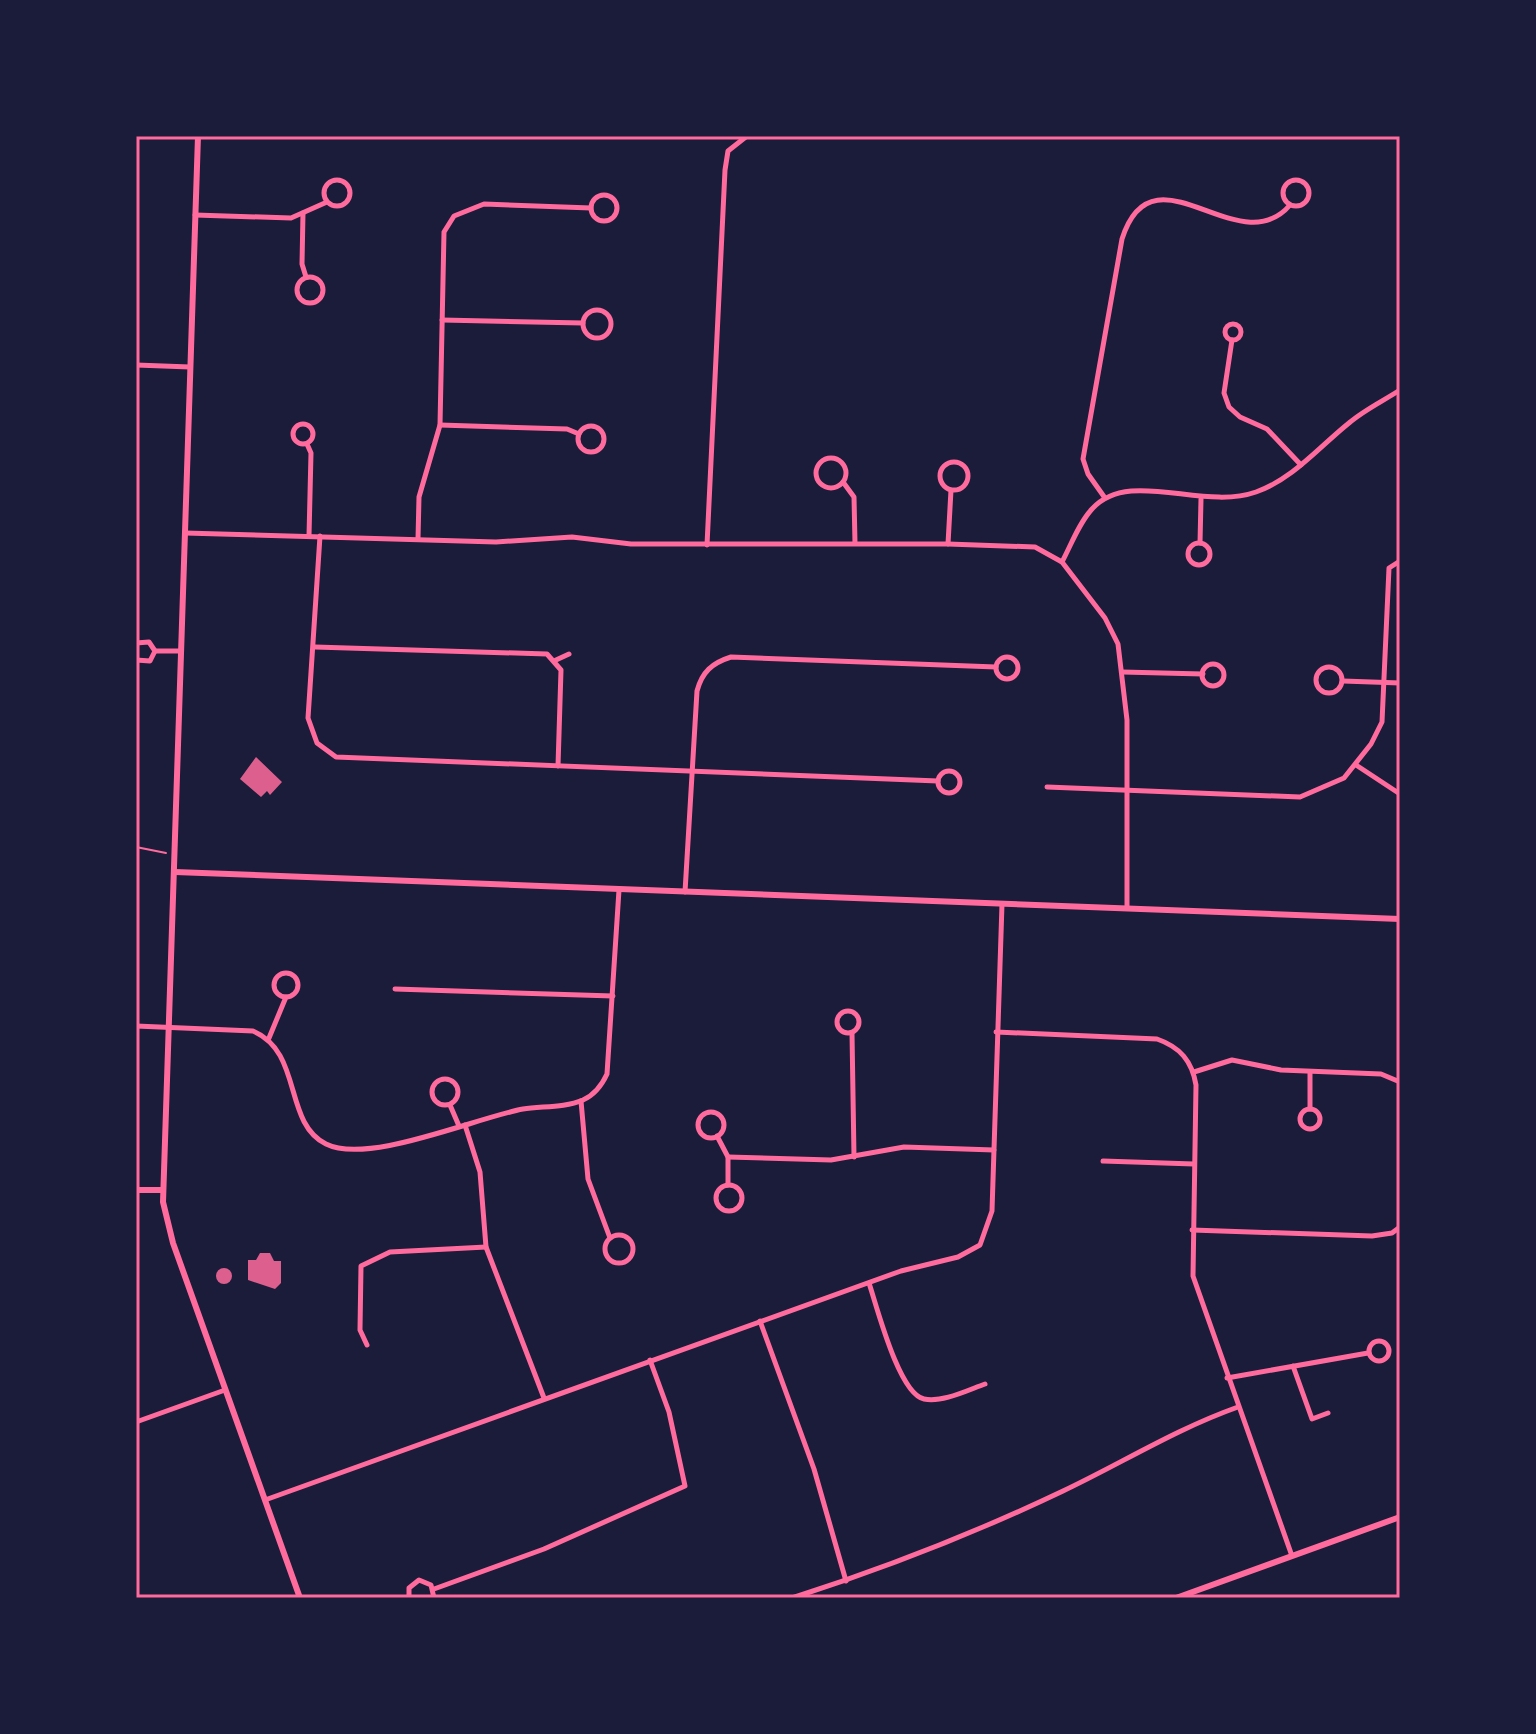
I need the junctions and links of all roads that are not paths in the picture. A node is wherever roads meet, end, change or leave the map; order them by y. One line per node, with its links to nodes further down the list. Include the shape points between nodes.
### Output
1 (198, 136): 9 (street)
2 (747, 136): 32 (street, via 728,151 725,170)
3 (867, 136): 4 (street)
4 (947, 136)
5 (327, 202): 5 (street, via 346,202 348,186 328,182); 8 (street)
6 (1290, 205): 6 (street, via 1307,200 1308,187 1301,181 1285,186 1284,199); 23 (street, via 1272,220 1249,223 1222,218 1189,202 1163,199 1131,218 1122,239 1083,459)
7 (591, 208): 7 (street, via 594,217 606,221 617,209 604,195); 11 (street, via 484,204 454,216 444,232)
8 (303, 213): 9 (street, via 291,218); 10 (street)
9 (195, 215): 15 (street)
10 (306, 277): 10 (street, via 297,294 315,302 323,292 322,283)
11 (442, 320): 12 (street); 17 (street)
12 (583, 323): 12 (street, via 585,331 597,337 611,323 599,310 590,312)
13 (1232, 340): 20 (street, via 1224,393 1229,407 1267,429)
14 (136, 365): 15 (street)
15 (190, 367): 25 (street)
16 (1400, 390): 20 (street, via 1351,421)
17 (440, 425): 18 (street, via 567,429); 28 (street, via 419,497)
18 (579, 434): 18 (street, via 584,450 593,452 604,444 596,426)
19 (307, 444): 19 (street, via 312,428 300,424 293,438); 26 (street)
20 (1301, 465): 24 (street, via 1257,492)
21 (843, 482): 21 (street, via 845,468 839,461 830,458 818,466 821,484 835,488); 29 (street, via 854,497)
22 (951, 490): 22 (street, via 960,489 968,479 958,462 941,470 940,480); 31 (street)
23 (1105, 498): 24 (street, via 1146,489); 34 (street, via 1092,509)
24 (1201, 499): 30 (street)
25 (185, 533): 26 (street); 38 (street)
26 (309, 536): 27 (street)
27 (320, 536): 28 (street); 36 (street)
28 (418, 539): 32 (street, via 496,542 572,537)
29 (855, 543): 31 (street); 32 (street)
30 (1200, 543): 30 (street, via 1189,551 1198,565 1210,555)
31 (948, 544): 34 (street, via 1035,547)
32 (707, 545)
33 (1400, 561): 46 (street, via 1389,568)
34 (1062, 562): 43 (street, via 1105,618 1118,644)
35 (136, 643): 37 (street, via 149,642)
36 (315, 647): 41 (street, via 547,654); 49 (street, via 309,725 317,743 331,754 348,759)
37 (155, 651): 38 (street); 40 (street, via 146,662)
38 (181, 651): 55 (street)
39 (569, 654): 41 (street)
40 (136, 660)
41 (556, 660): 49 (street, via 561,670)
42 (996, 667): 42 (street, via 1004,679 1018,670 1008,657); 50 (street, via 731,657 716,662 700,679 697,691)
43 (1122, 672): 44 (street); 53 (street)
44 (1203, 674): 44 (street, via 1213,686 1224,675 1215,665)
45 (1343, 681): 45 (street, via 1329,667 1316,682 1324,693 1332,693); 46 (street)
46 (1384, 683): 47 (street); 48 (street, via 1382,722)
47 (1400, 683)
48 (1356, 765): 53 (street, via 1344,778 1300,797); 54 (street)
49 (558, 766): 50 (street)
50 (691, 772): 51 (street); 57 (street)
51 (938, 781): 51 (street, via 949,793 960,781 951,771)
52 (1047, 787): 53 (street)
53 (1128, 791): 59 (street)
54 (1400, 794)
55 (175, 872): 56 (street); 65 (street)
56 (619, 890): 57 (street); 62 (street)
57 (685, 893): 58 (street)
58 (1002, 904): 59 (street); 66 (street)
59 (1127, 908): 60 (street)
60 (1400, 919)
61 (395, 989): 62 (street)
62 (613, 996): 72 (street, via 607,1074)
63 (286, 997): 63 (street, via 294,994 298,983 287,973 275,985); 68 (street)
64 (136, 1026): 65 (street)
65 (169, 1026): 68 (street, via 253,1031); 84 (street)
66 (996, 1032): 69 (street, via 1157,1039 1179,1050); 77 (street)
67 (852, 1033): 67 (street, via 858,1017 844,1012 838,1027); 79 (street)
68 (269, 1038): 75 (street, via 280,1051 312,1134 327,1145 386,1147)
69 (1194, 1072): 70 (street, via 1232,1060); 81 (street)
70 (1310, 1072): 71 (street, via 1381,1074); 74 (street)
71 (1400, 1082)
72 (581, 1101): 75 (street); 87 (street, via 588,1179)
73 (450, 1104): 73 (street, via 457,1087 439,1081 435,1100); 75 (street)
74 (1310, 1109): 74 (street, via 1300,1117 1309,1129 1320,1119)
75 (462, 1125): 88 (street, via 480,1172)
76 (717, 1136): 76 (street, via 723,1131 723,1118 704,1114 699,1129 708,1137); 78 (street)
77 (994, 1150): 79 (street, via 904,1147); 89 (street, via 991,1223 980,1245 958,1257)
78 (728, 1157): 79 (street); 82 (street)
79 (854, 1157)
80 (1103, 1161): 81 (street)
81 (1194, 1164): 86 (street)
82 (728, 1185): 82 (street, via 720,1188 715,1200 722,1210 731,1211 741,1195)
83 (136, 1190): 84 (street)
84 (163, 1190): 97 (street, via 173,1243)
85 (1400, 1227): 86 (street, via 1372,1236)
86 (1192, 1230): 95 (street, via 1197,1293)
87 (610, 1238): 87 (street, via 605,1246 609,1258 626,1261 633,1250 630,1241 618,1235)
88 (486, 1247): 91 (street, via 390,1252 361,1266 360,1330); 98 (street)
89 (869, 1283): 90 (street); 96 (street, via 902,1378 912,1392 935,1400)
90 (760, 1321): 93 (street); 105 (street, via 810,1455)
91 (367, 1345)
92 (1368, 1353): 92 (street, via 1381,1361 1388,1348 1374,1341); 94 (street)
93 (650, 1360): 98 (street); 106 (street, via 669,1412 685,1486 544,1549)
94 (1293, 1366): 95 (street); 100 (street, via 1312,1419)
95 (1227, 1378): 99 (street)
96 (985, 1384)
97 (225, 1390): 101 (street); 102 (street)
98 (544, 1398): 102 (street)
99 (1238, 1407): 104 (street); 105 (street, via 1186,1427 987,1526)
100 (1328, 1413)
101 (136, 1422)
102 (265, 1500): 107 (street)
103 (1400, 1517): 104 (street)
104 (1292, 1556): 111 (street)
105 (846, 1581): 110 (street)
106 (434, 1589): 108 (street, via 424,1581 415,1582); 109 (street)
107 (300, 1598)
108 (409, 1598)
109 (434, 1598)
110 (792, 1598)
111 (1176, 1598)

